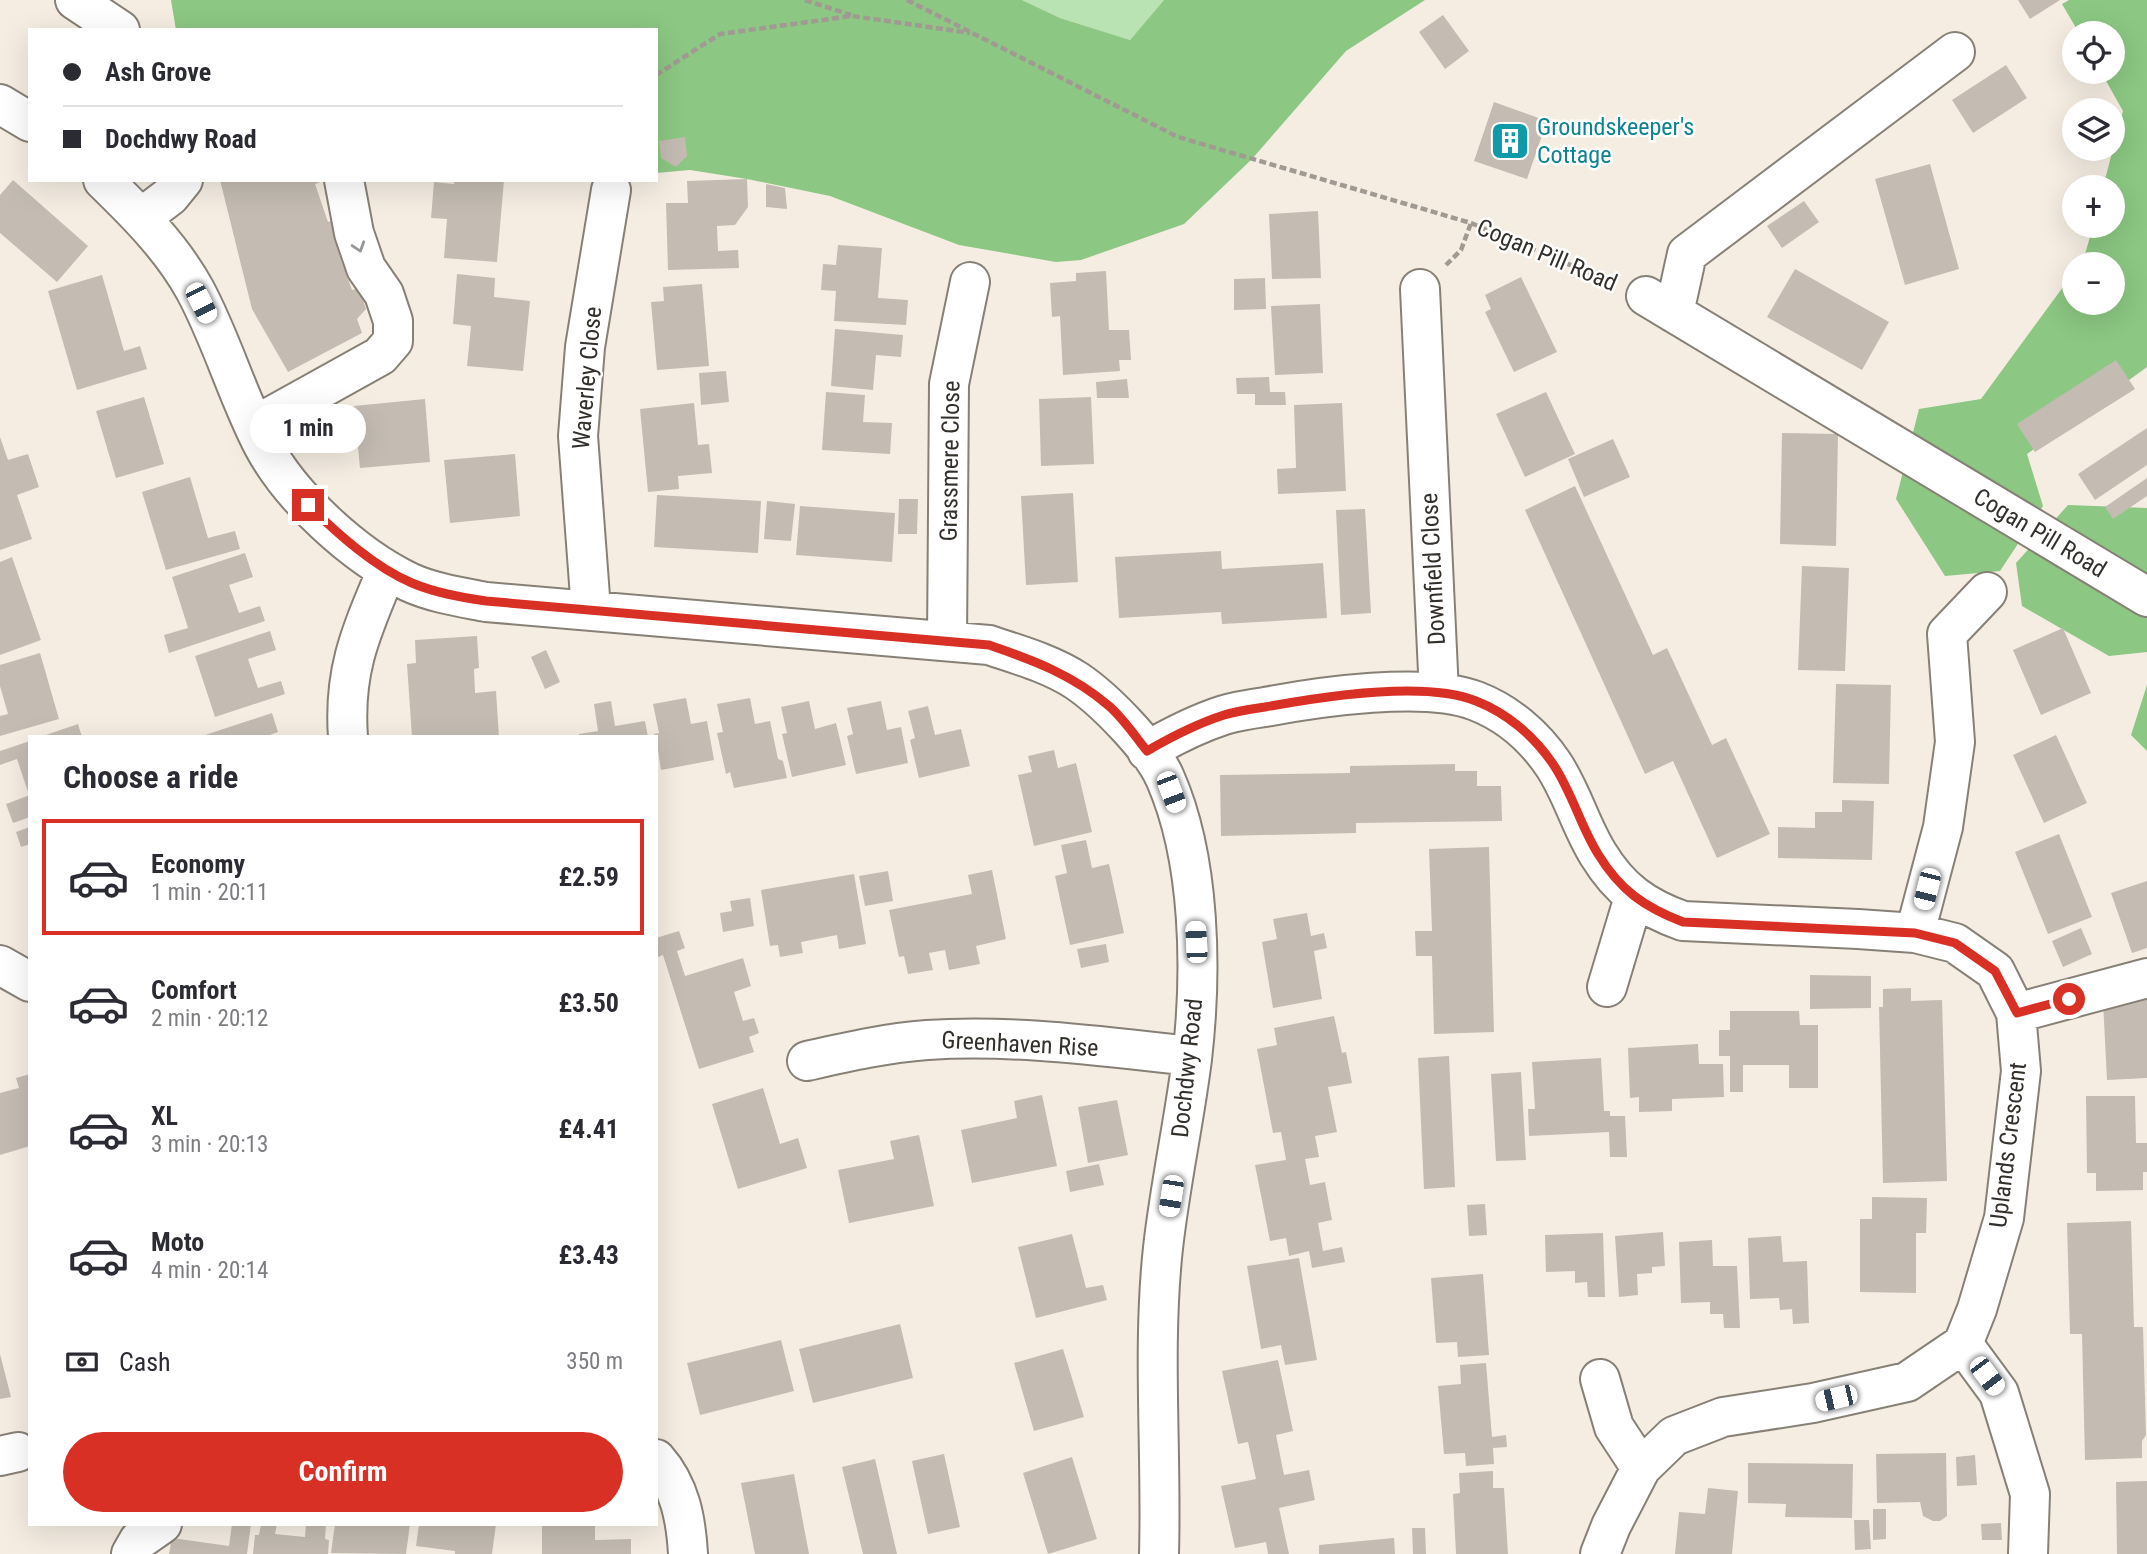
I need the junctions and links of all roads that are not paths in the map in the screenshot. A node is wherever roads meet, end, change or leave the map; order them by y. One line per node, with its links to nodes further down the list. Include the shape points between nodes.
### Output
1 (75, 0): 2 (street)
2 (117, 28)
3 (1955, 52): 16 (street, Cogan Pill Road, via 1687,254 1660,305)
4 (0, 104): 5 (street)
5 (28, 121)
6 (105, 182): 10 (street, Dochdwy Road)
7 (181, 182): 10 (street)
8 (344, 182): 13 (street, one-way to 13, via 366,268 384,294 393,321 393,341 380,356)
9 (611, 190): 17 (street, Waverley Close, via 585,347 578,436)
10 (141, 218): 13 (street, Dochdwy Road, via 194,288)
11 (970, 282): 18 (street, Grassmere Close, via 949,383)
12 (1420, 289): 19 (street, Downfield Close)
13 (254, 426): 14 (street, Dochdwy Road, via 285,478 308,505 335,532)
14 (387, 570): 17 (street, Dochdwy Road, via 448,595); 20 (street, via 353,658)
15 (1987, 592): 23 (street, via 1947,634 1955,742 1943,827)
16 (2147, 597)
17 (592, 610): 18 (street, Dochdwy Road)
18 (947, 641): 21 (street, Dochdwy Road, via 989,645 1076,681 1110,707)
19 (1439, 693): 21 (street, Uplands Crescent, via 1356,694 1226,714); 22 (street, Uplands Crescent, via 1474,700 1530,736 1571,794 1597,852)
20 (348, 735)
21 (1147, 751): 27 (street, Dochdwy Road, via 1164,775 1188,857 1196,977)
22 (1634, 897): 23 (street, Uplands Crescent, via 1683,922); 25 (street)
23 (1915, 933): 26 (street, Uplands Crescent, via 1955,943 1995,971)
24 (2147, 978): 26 (street)
25 (1607, 987)
26 (2017, 1013): 29 (street, Uplands Crescent, via 2021,1071 2004,1218)
27 (1192, 1056): 28 (street, Greenhaven Rise, via 984,1038 874,1046); 36 (street, Dochdwy Road, via 1163,1248)
28 (807, 1061)
29 (1963, 1344): 32 (street, via 1907,1382 1813,1404 1723,1417 1674,1436); 38 (street, via 1999,1392 2030,1494)
30 (1600, 1379): 32 (street, via 1614,1427)
31 (658, 1462): 35 (street, via 680,1497)
32 (1642, 1468): 37 (street)
33 (159, 1526): 34 (street, via 139,1540)
34 (131, 1554)
35 (688, 1554)
36 (1159, 1554)
37 (1600, 1554)
38 (2028, 1554)

